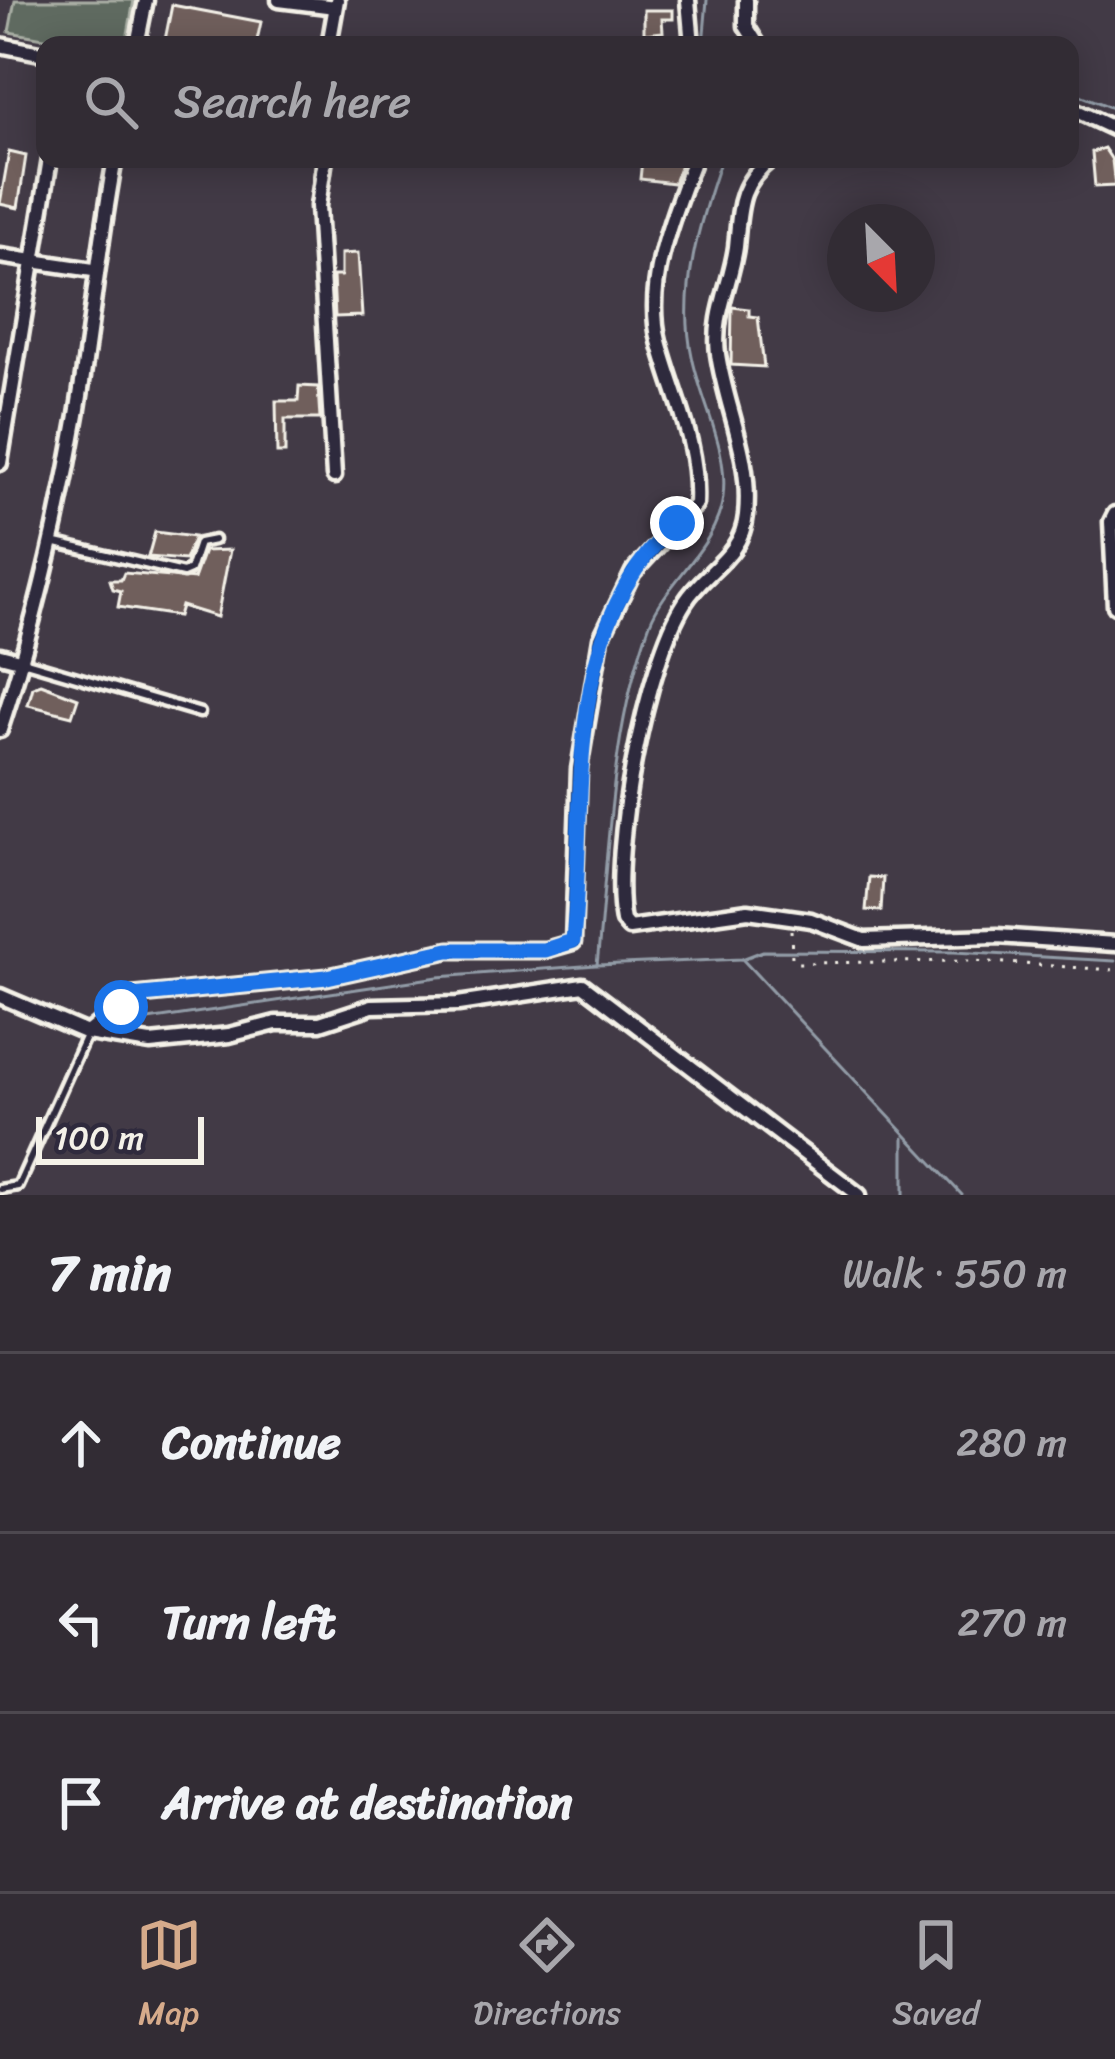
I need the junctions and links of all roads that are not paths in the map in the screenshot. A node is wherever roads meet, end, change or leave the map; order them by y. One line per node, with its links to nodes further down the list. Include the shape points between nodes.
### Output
1 (146, 0): 6 (street)
2 (279, 0): 5 (street)
3 (688, 0): 8 (street)
4 (746, 0): 9 (street)
5 (336, 3): 7 (street)
6 (139, 36)
7 (330, 36)
8 (691, 36)
9 (752, 36)
10 (0, 45): 11 (street)
11 (36, 52)
12 (1079, 112): 13 (street)
13 (1115, 129)
14 (49, 168): 20 (street)
15 (113, 168): 21 (street)
16 (324, 168): 23 (street, via 318,206)
17 (691, 168): 34 (street, via 664,244 657,299 658,338 682,398 697,475 696,504 633,572 601,638 579,769 573,941 545,950 449,950 327,977 132,996)
18 (762, 168): 32 (street, via 741,197 718,309 719,358 743,451 743,532 683,604 645,713 624,828 623,921 654,928 748,911 811,920 865,940 998,936)
19 (0, 256): 20 (street)
20 (34, 261): 21 (street); 22 (street)
21 (94, 270): 26 (street, via 77,416)
22 (0, 463)
23 (334, 476)
24 (1115, 514): 27 (street)
25 (214, 540): 26 (lane, via 199,543 183,573)
26 (48, 542): 29 (street)
27 (1115, 606)
28 (0, 655): 29 (street)
29 (23, 661): 30 (lane); 31 (street)
30 (200, 713)
31 (0, 730)
32 (1115, 944)
33 (0, 996): 34 (street)
34 (86, 1033): 35 (lane, via 18,1186); 36 (street, via 175,1042 320,1023 372,1006 458,1004 584,985)
35 (0, 1189)
36 (859, 1195)

